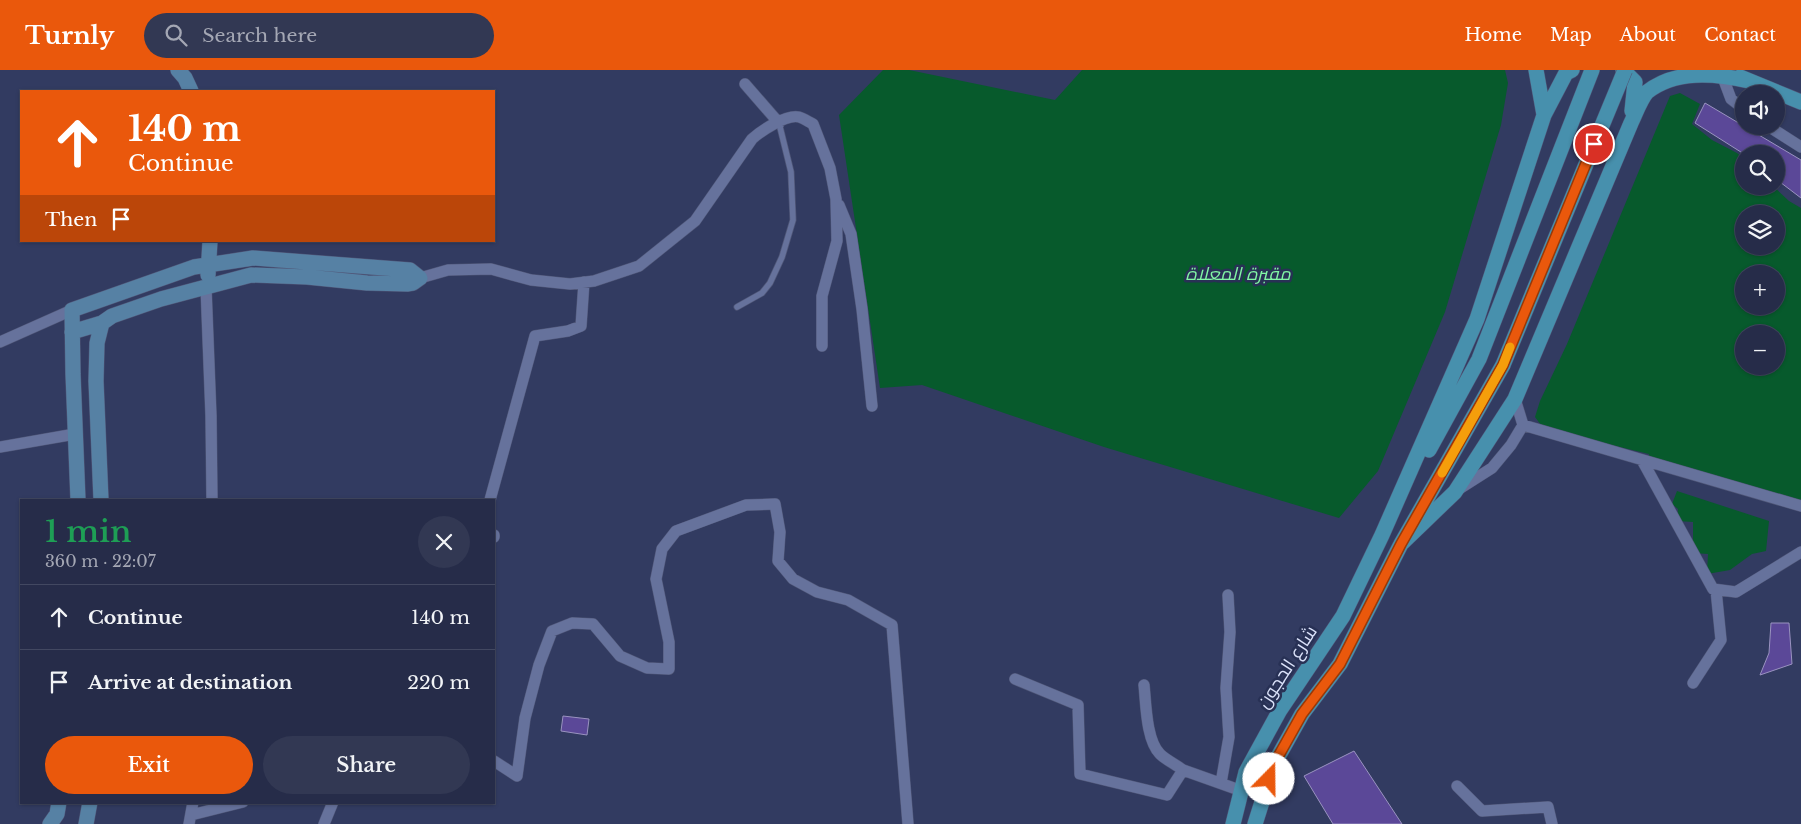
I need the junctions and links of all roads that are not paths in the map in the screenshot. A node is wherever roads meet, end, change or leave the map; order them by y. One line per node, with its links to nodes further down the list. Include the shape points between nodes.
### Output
1 (178, 70): 8 (street)
2 (1536, 70): 11 (main road)
3 (1572, 70): 11 (main road, via 1566,73)
4 (1592, 70): 40 (main road, via 1479,359)
5 (1624, 70): 13 (main road, via 1635,82); 41 (main road, bridge, via 1503,365)
6 (1725, 73): 9 (street, via 1731,99); 10 (main road); 13 (main road, via 1700,71 1663,78 1646,93)
7 (745, 84): 12 (street)
8 (191, 90)
9 (1735, 102)
10 (1801, 102)
11 (1544, 115): 40 (main road, via 1477,319)
12 (779, 123): 16 (street, via 798,117 813,124 830,168); 20 (street, via 752,139 695,221 640,266); 22 (lane, via 791,172 793,220 770,283 762,292)
13 (1631, 123): 28 (main road)
14 (1782, 135): 15 (street)
15 (1801, 148)
16 (836, 199): 27 (street, via 837,241 822,296); 29 (street, via 851,234)
17 (210, 242): 18 (street)
18 (210, 266): 19 (street, via 253,258 410,270); 21 (street); 23 (street, via 194,267)
19 (420, 278): 20 (street, via 448,270 491,269 531,280 570,284); 21 (street, via 407,284 251,275)
20 (584, 282): 38 (street, via 581,326 535,336)
21 (206, 287): 24 (street, via 112,316); 37 (street)
22 (737, 307)
23 (72, 310): 25 (street); 26 (street)
24 (102, 324): 25 (street); 36 (street, via 97,343 96,381)
25 (72, 332): 31 (street)
26 (0, 342)
27 (822, 346)
28 (1516, 399): 30 (street); 34 (main road)
29 (872, 406)
30 (1522, 425): 33 (street); 34 (street, via 1512,446 1492,468)
31 (75, 434): 32 (street); 35 (street)
32 (0, 447)
33 (1642, 460): 39 (street); 43 (street)
34 (1455, 492): 41 (main road)
35 (78, 499)
36 (101, 499)
37 (212, 499)
38 (490, 499)
39 (1801, 506)
40 (1382, 535): 52 (main road, شارع الحجون, via 1343,616 1280,710 1246,772)
41 (1401, 544): 64 (main road, via 1340,664 1302,714 1274,764)
42 (1801, 552): 43 (street, via 1736,592)
43 (1716, 590): 46 (street, via 1721,640)
44 (1228, 595): 50 (street, via 1230,632 1226,688 1229,737)
45 (1015, 679): 49 (street, via 1078,705 1080,774 1167,795)
46 (1693, 683)
47 (1144, 685): 49 (street, via 1155,747)
48 (495, 762): 62 (street, via 517,776 525,718 552,631 572,623 593,624 620,656 647,668 669,668 669,642 656,579 662,549 676,531 746,505 775,504 780,532 778,561 793,579 817,592 848,600 892,625)
49 (1183, 770): 50 (street)
50 (1221, 783): 52 (street)
51 (1457, 786): 65 (street, via 1482,811 1548,807)
52 (1242, 790): 63 (main road, شارع الحجون)
53 (59, 804): 59 (street)
54 (90, 804): 60 (street)
55 (193, 804): 58 (street)
56 (237, 804): 58 (street)
57 (332, 804): 61 (street)
58 (190, 819)
59 (50, 824)
60 (86, 824)
61 (324, 824)
62 (908, 824)
63 (1233, 824)
64 (1255, 824)
65 (1552, 824)

